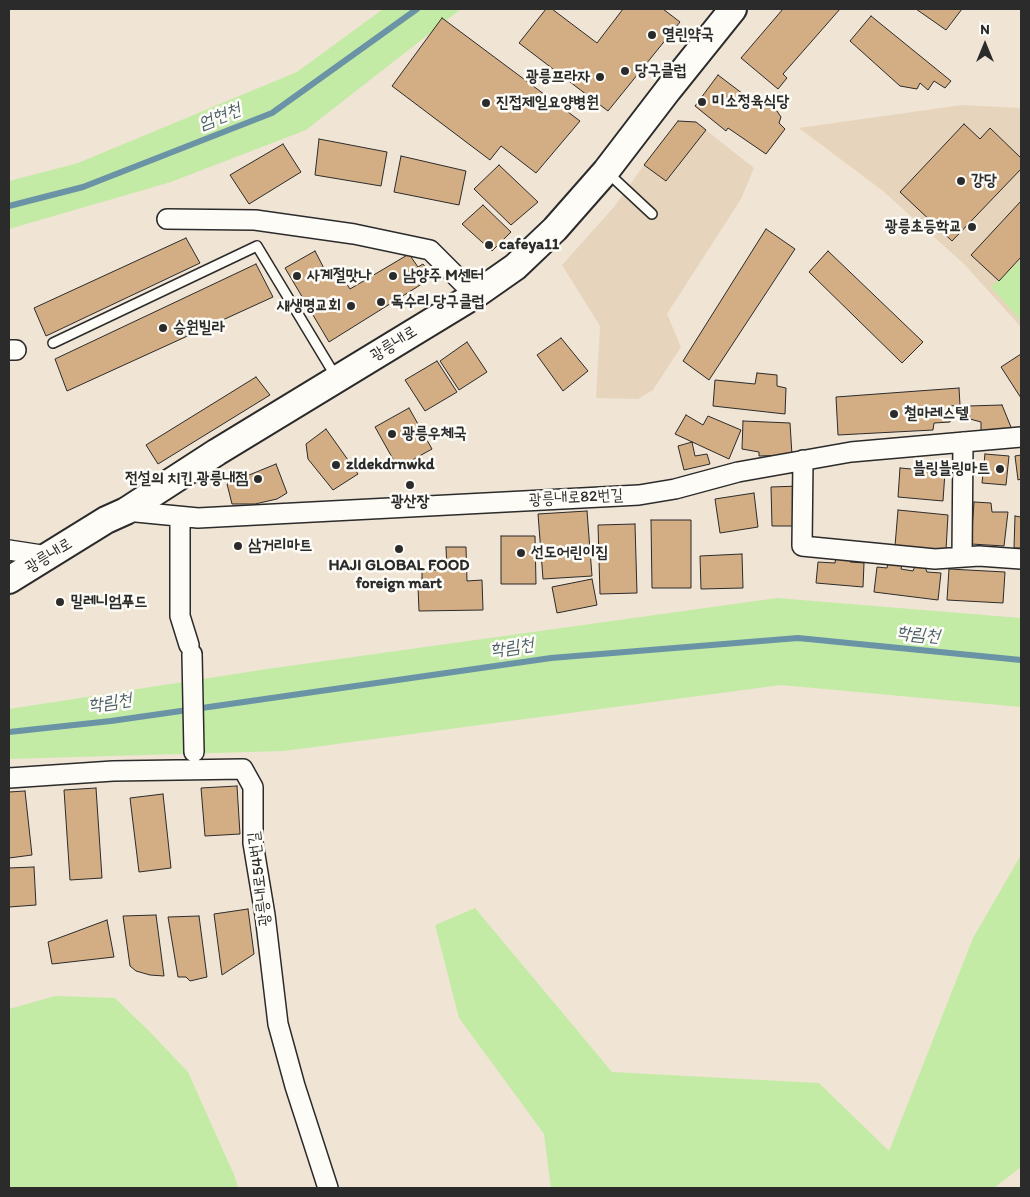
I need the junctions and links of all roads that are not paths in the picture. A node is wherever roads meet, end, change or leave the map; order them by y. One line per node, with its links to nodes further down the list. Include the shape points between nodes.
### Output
1 (733, 9): 2 (street, 광릉내로)
2 (606, 171): 3 (lane); 5 (street, 광릉내로, via 555,229 515,267)
3 (652, 214)
4 (166, 219): 5 (street, via 255,220 354,234 430,250)
5 (475, 295): 7 (street, 광릉내로)
6 (54, 343): 7 (lane, via 257,246)
7 (338, 379): 11 (street, 광릉내로)
8 (1021, 437): 9 (street, 광릉내로82번길)
9 (963, 442): 10 (street, 광릉내로82번길, via 850,452); 15 (street)
10 (802, 460): 12 (street, 광릉내로82번길, via 639,495 246,516); 15 (street, via 802,546 935,560)
11 (126, 511): 12 (street, 광릉내로82번길); 14 (street, 광릉내로)
12 (180, 516): 18 (street, via 180,616 190,649)
13 (9, 550): 14 (street)
14 (48, 556): 17 (street, 광릉내로)
15 (962, 557): 16 (street)
16 (1021, 559)
17 (9, 580)
18 (194, 752)
19 (9, 778): 20 (street, 광릉내로54번길, via 113,771 243,769 254,787 254,843 278,1024)
20 (328, 1188)

